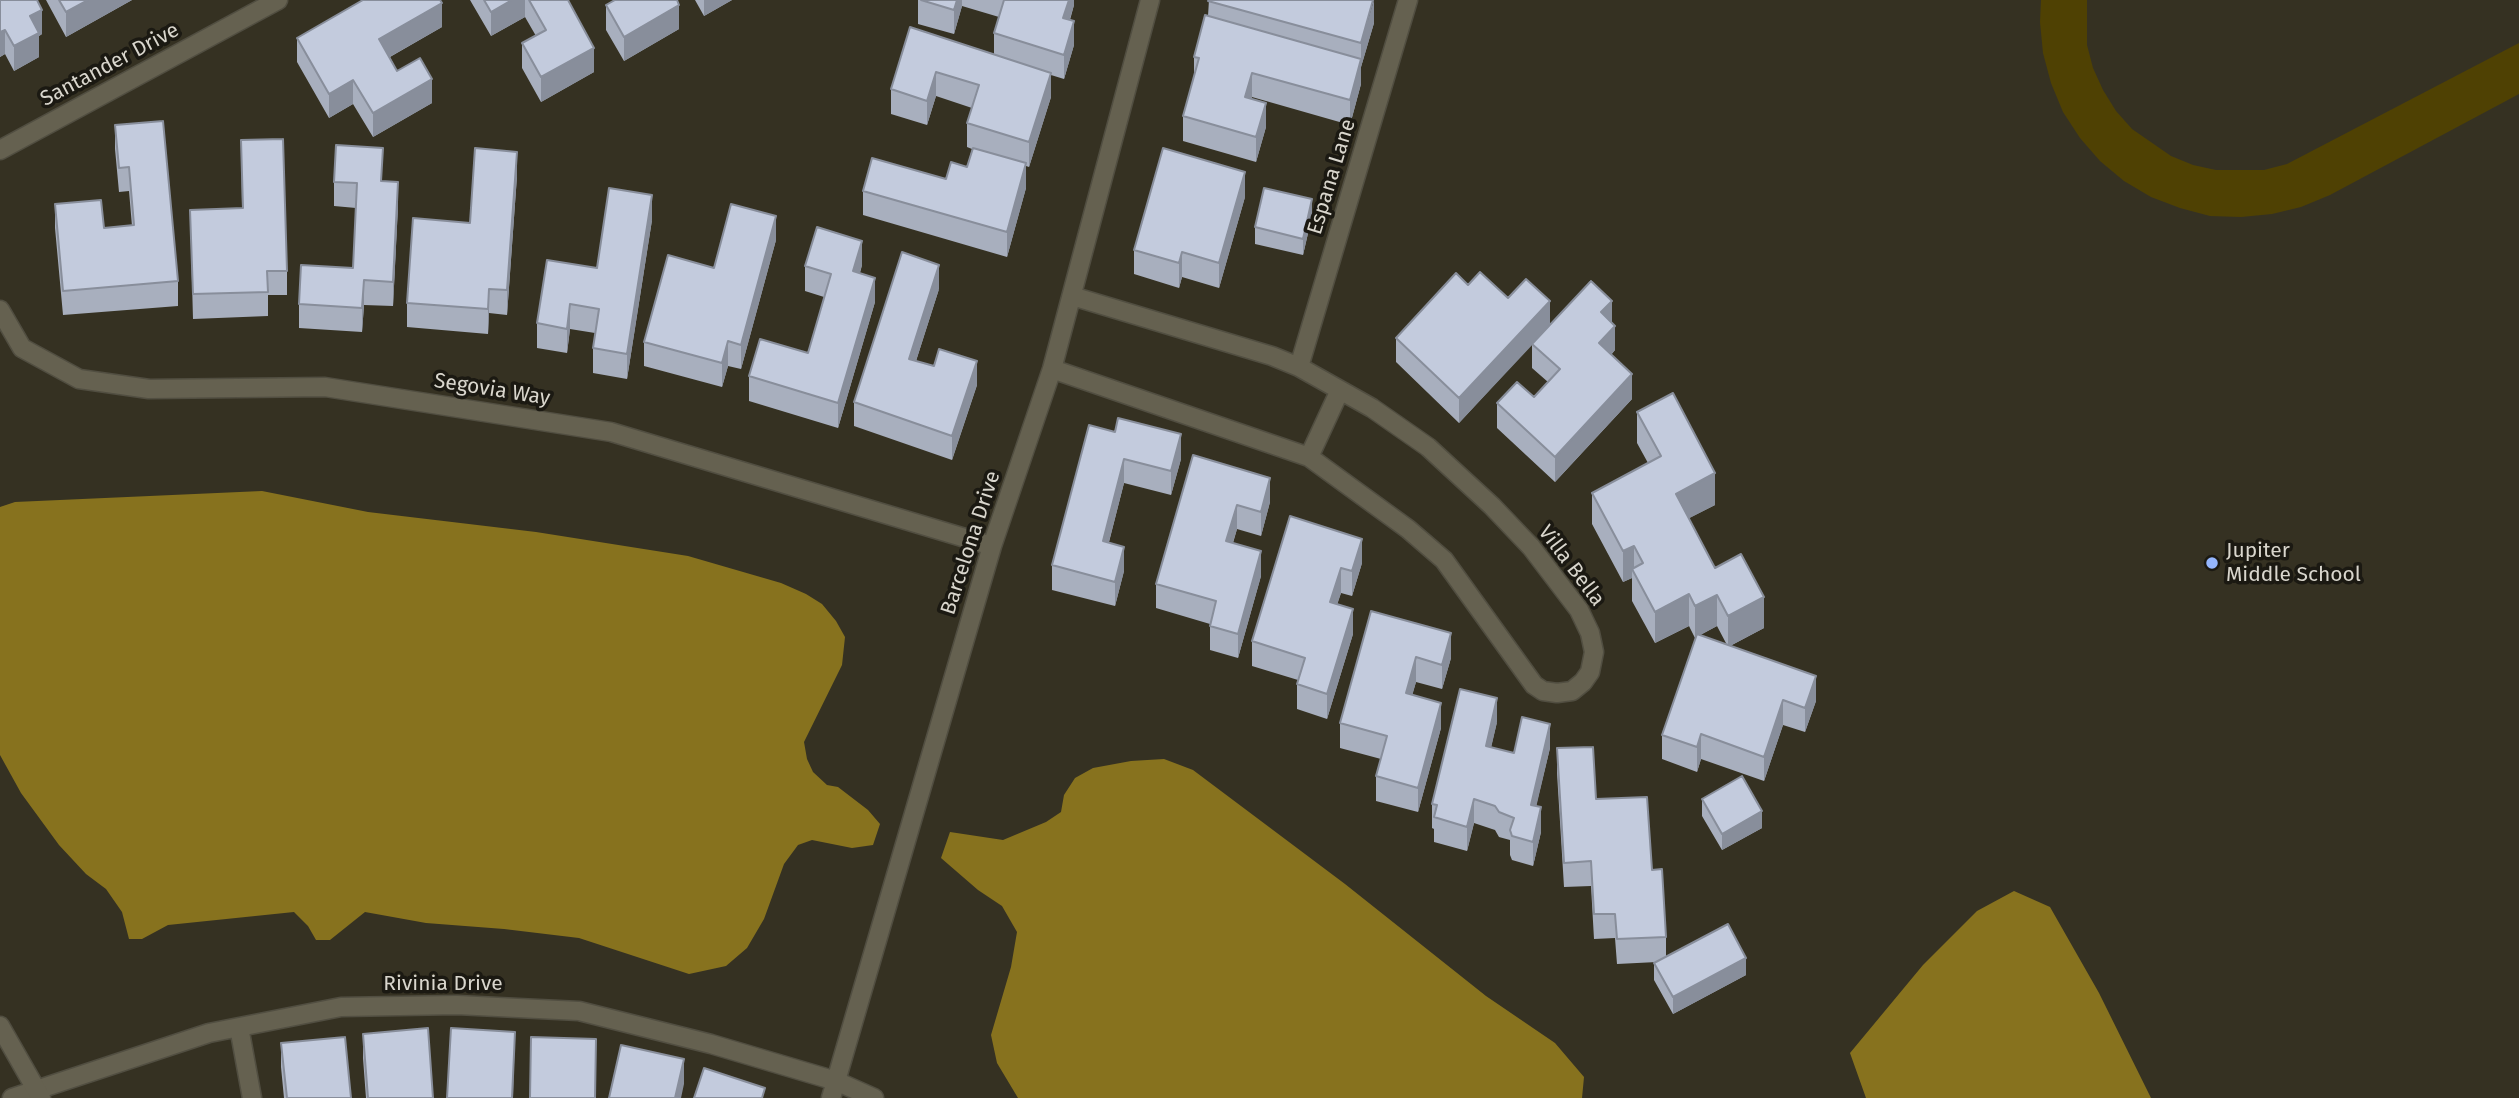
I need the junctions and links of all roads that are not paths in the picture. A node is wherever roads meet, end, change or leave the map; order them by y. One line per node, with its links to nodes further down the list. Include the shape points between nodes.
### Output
1 (278, 0): 4 (street, Santander Drive)
2 (1150, 0): 5 (street, Barcelona Drive)
3 (1408, 0): 7 (street, Espana Lane)
4 (0, 150)
5 (1072, 296): 7 (street, Villa Bella); 8 (street, Barcelona Drive)
6 (0, 310): 11 (street, Segovia Way, via 22,348 79,379 149,389 325,387 611,432)
7 (1299, 368): 9 (street, Villa Bella)
8 (1052, 369): 10 (street, Villa Bella); 11 (street, Barcelona Drive)
9 (1340, 390): 10 (street); 10 (street, Villa Bella, via 1428,447 1531,547 1579,610 1590,633 1594,652 1583,682 1572,691 1557,693 1534,685 1444,560)
10 (1309, 457)
11 (992, 546): 14 (street, Barcelona Drive)
12 (0, 1026): 15 (street)
13 (239, 1027): 14 (street, Rivinia Drive, via 341,1007 457,1005 579,1011 711,1044); 15 (street, Rivinia Drive, via 209,1033); 17 (street)
14 (834, 1089): 18 (street, Rivinia Drive)
15 (38, 1094): 16 (street, Rivinia Drive)
16 (12, 1098)
17 (252, 1098)
18 (874, 1098)

